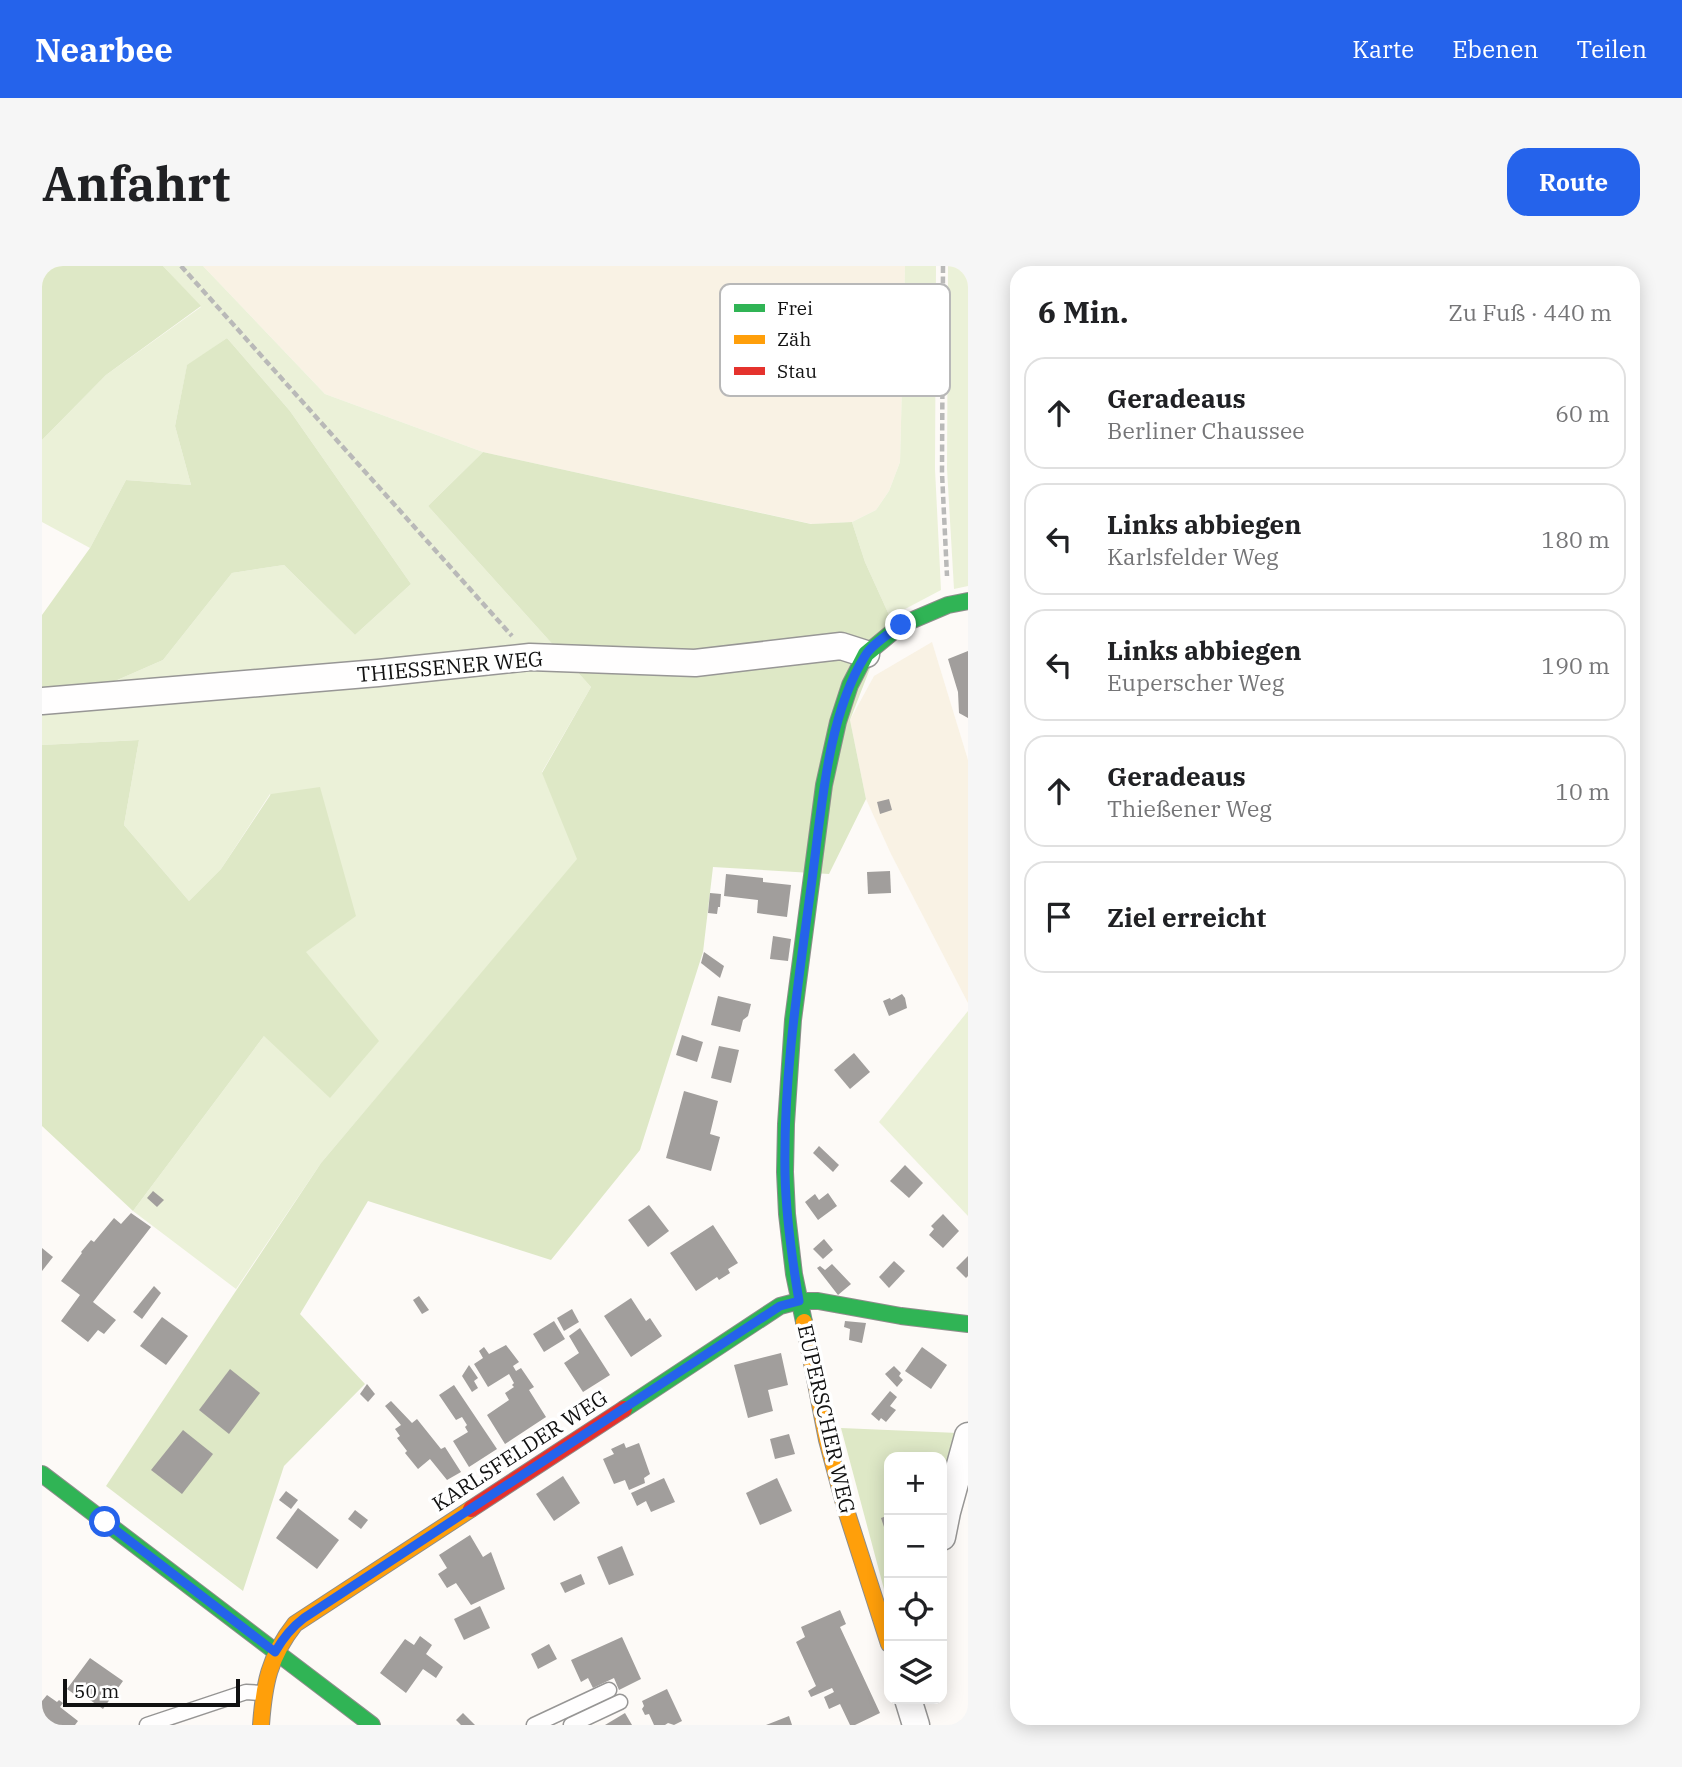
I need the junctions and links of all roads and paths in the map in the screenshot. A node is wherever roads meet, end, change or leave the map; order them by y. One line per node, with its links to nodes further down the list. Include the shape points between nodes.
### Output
1 (181, 266): 8 (path)
2 (943, 266): 3 (path)
3 (943, 284)
4 (942, 396): 6 (path)
5 (968, 601): 6 (street)
6 (948, 606): 7 (street, via 901,625)
7 (866, 654): 8 (street, THIESSENER WEG, via 841,646 695,663); 10 (street, EUPERSCHER WEG, via 838,722 824,785 793,1020 785,1172)
8 (530, 657): 9 (street, THIESSENER WEG)
9 (42, 701)
10 (799, 1301): 11 (street); 15 (street, EUPERSCHER WEG, via 827,1440); 16 (street, KARLSFELDER WEG, via 780,1306 304,1618)
11 (968, 1324)
12 (968, 1436): 14 (street)
13 (42, 1474): 16 (street)
14 (946, 1515)
15 (888, 1641)
16 (275, 1652): 18 (street); 23 (street)
17 (609, 1690): 24 (lane)
18 (264, 1693): 21 (lane, via 246,1692); 22 (street)
19 (620, 1702): 25 (lane)
20 (910, 1704): 26 (street)
21 (147, 1725)
22 (261, 1725)
23 (372, 1725)
24 (534, 1725)
25 (571, 1725)
26 (916, 1725)

